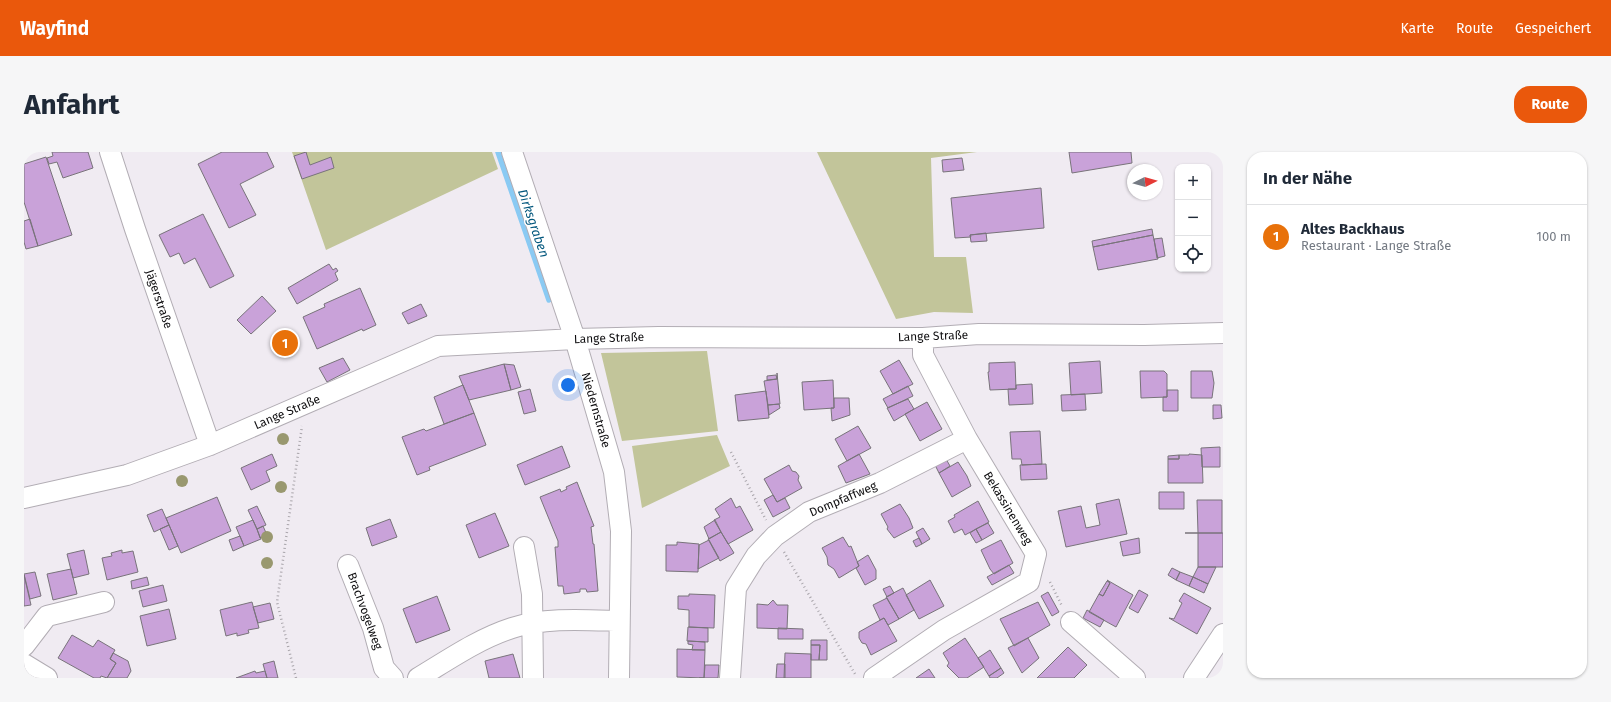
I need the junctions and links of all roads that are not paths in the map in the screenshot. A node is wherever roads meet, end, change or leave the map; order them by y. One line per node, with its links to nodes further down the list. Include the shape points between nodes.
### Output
1 (110, 152): 7 (street, Jägerstraße)
2 (512, 152): 5 (street, Niedernstraße)
3 (1223, 333): 4 (street, Lange Straße, via 978,334)
4 (924, 338): 5 (street, Lange Straße); 6 (street, Bekassinenweg, via 923,355)
5 (575, 339): 7 (street, Lange Straße, via 438,346); 12 (street, Niedernstraße, via 614,472 621,531)
6 (967, 439): 23 (street, Dompfaffweg, via 880,483 809,512 775,536 756,556 736,588); 24 (street, Bekassinenweg, via 1036,554 1029,582 944,630)
7 (210, 445): 8 (street, Lange Straße, via 127,475)
8 (24, 498)
9 (524, 547): 14 (street, via 532,594)
10 (348, 565): 19 (street, Brachvogelweg, via 373,628 384,668)
11 (104, 602): 16 (street, via 47,616)
12 (619, 621): 14 (street); 22 (street, Niedernstraße)
13 (1071, 622): 25 (street)
14 (533, 623): 20 (street, via 512,628 470,646); 21 (street)
15 (1223, 634): 26 (street)
16 (24, 646)
17 (24, 664): 18 (street)
18 (47, 678)
19 (393, 678)
20 (418, 678)
21 (533, 678)
22 (619, 678)
23 (730, 678)
24 (874, 678)
25 (1135, 678)
26 (1194, 678)

